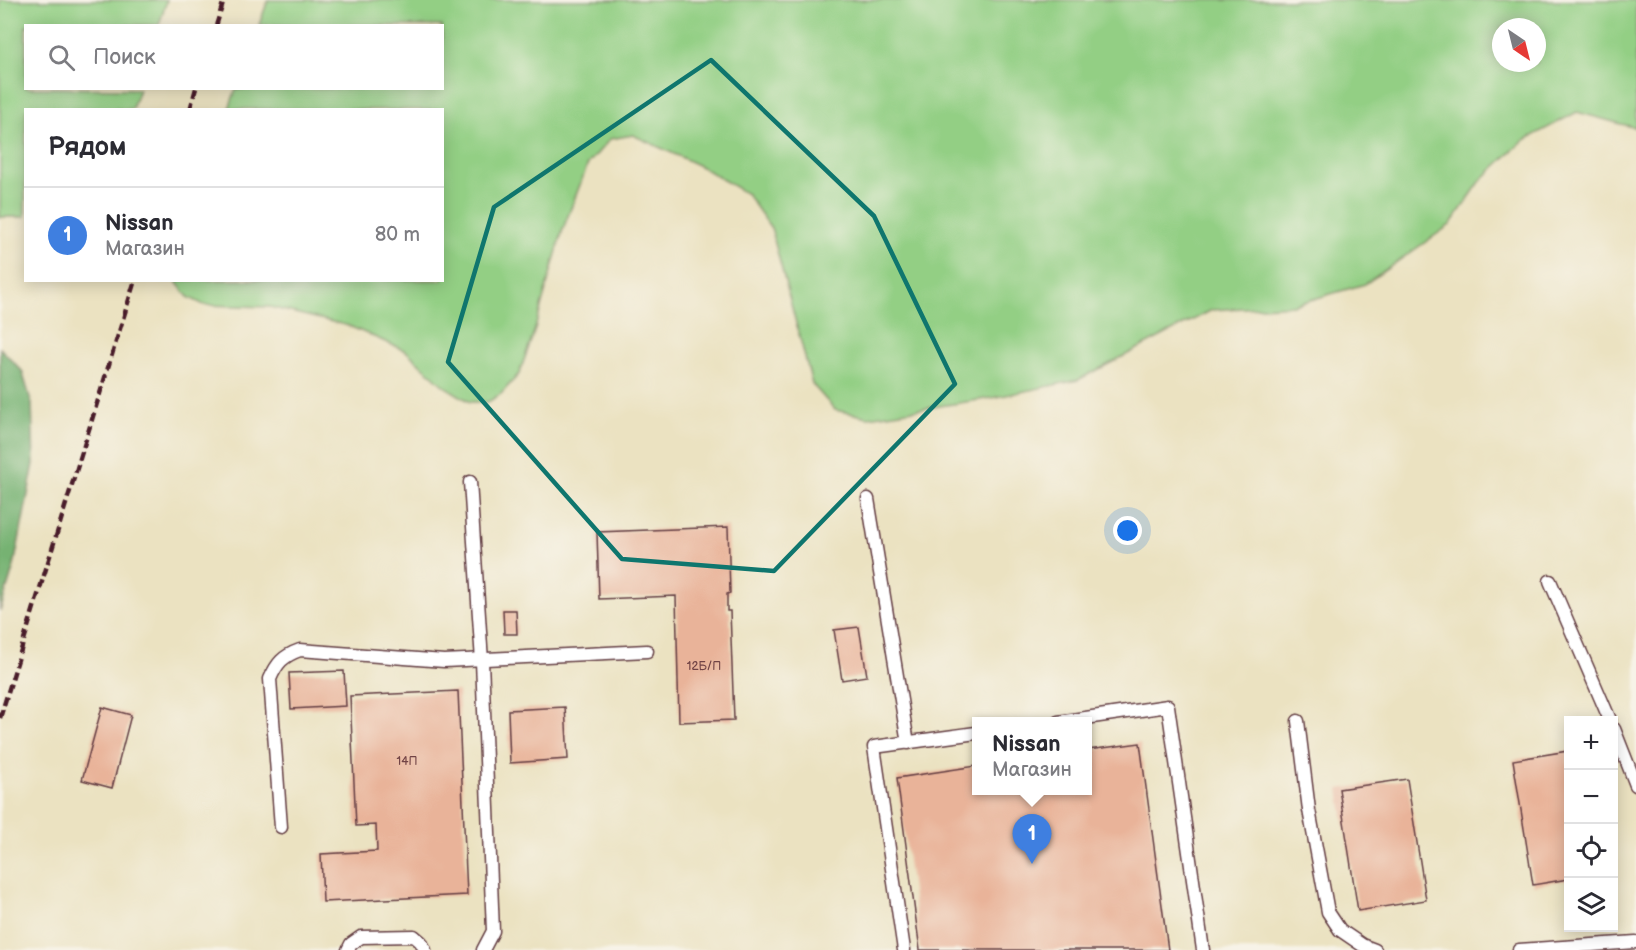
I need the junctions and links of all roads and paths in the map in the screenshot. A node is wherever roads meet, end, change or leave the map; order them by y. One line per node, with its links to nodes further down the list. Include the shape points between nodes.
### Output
1 (470, 482): 5 (lane)
2 (868, 499): 11 (lane)
3 (1550, 581): 6 (lane)
4 (647, 651): 5 (lane)
5 (482, 661): 13 (lane, via 394,659 300,650 288,654 270,679); 17 (lane, via 493,931)
6 (1608, 716)
7 (1092, 717): 19 (lane, via 1168,706)
8 (1298, 721): 20 (lane, via 1328,912 1340,930)
9 (972, 734): 11 (lane)
10 (1618, 739): 12 (lane)
11 (908, 743): 18 (lane, via 874,747)
12 (1636, 785)
13 (281, 827)
14 (1636, 942): 21 (lane)
15 (348, 950): 16 (lane, via 361,937 414,936)
16 (424, 950)
17 (483, 950)
18 (904, 950)
19 (1203, 950)
20 (1375, 950)
21 (1519, 950)

